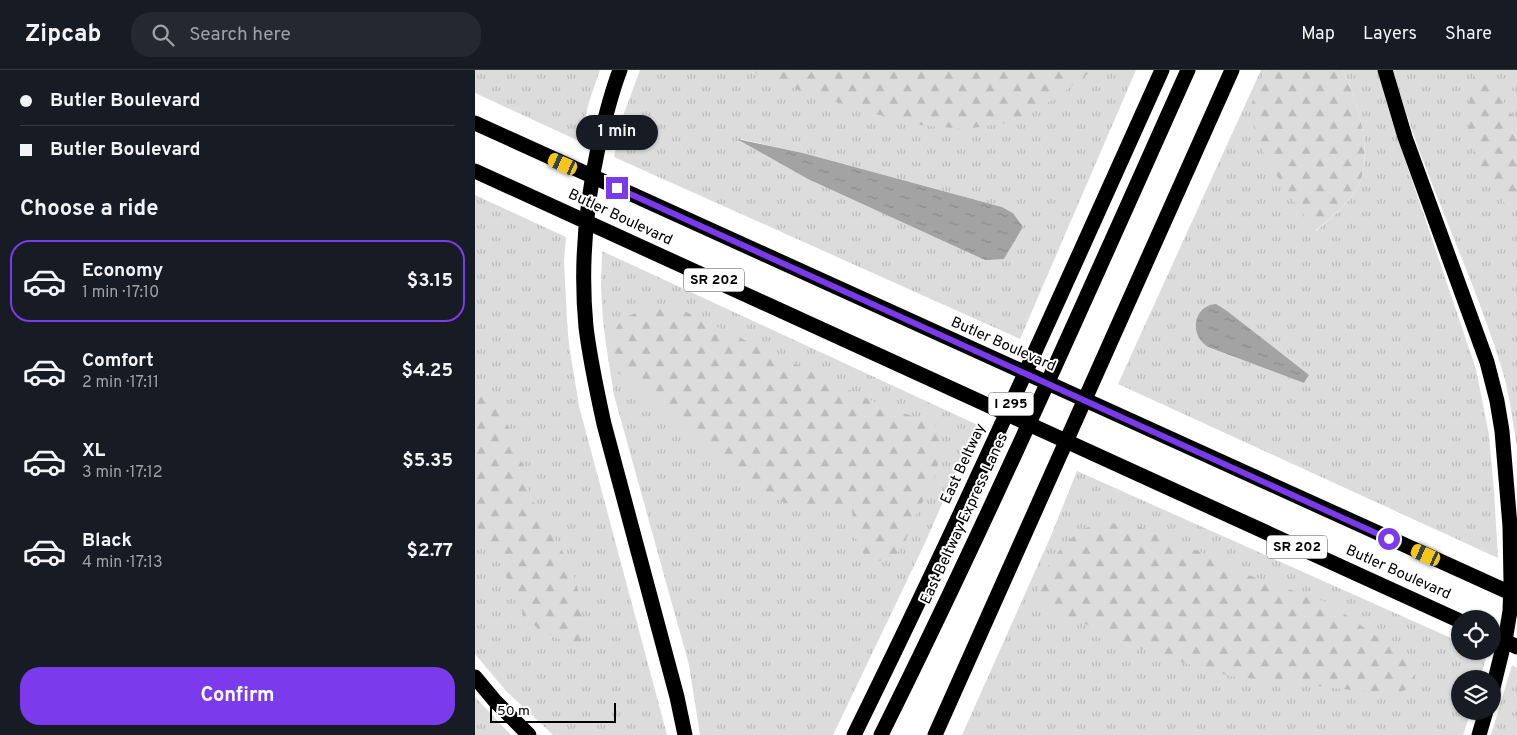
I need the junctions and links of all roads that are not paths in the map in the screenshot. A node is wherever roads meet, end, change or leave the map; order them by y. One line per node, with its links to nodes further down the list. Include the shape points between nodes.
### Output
1 (620, 70): 16 (highway, via 607,111 587,205 583,261 586,327 604,424)
2 (1162, 70): 17 (highway, East Beltway / I 295, via 1035,352)
3 (1187, 70): 18 (highway, East Beltway Express Lanes / I 295, via 931,636)
4 (1232, 70): 19 (highway)
5 (1385, 70): 12 (highway, via 1405,137 1487,362 1497,401 1511,550 1509,611)
6 (475, 123): 8 (highway, Butler Boulevard / SR 202)
7 (475, 171): 9 (highway, Butler Boulevard / SR 202)
8 (1517, 596)
9 (1451, 617)
10 (1501, 640): 11 (highway)
11 (1517, 647)
12 (1497, 670)
13 (475, 677): 15 (highway)
14 (1483, 720): 20 (highway)
15 (529, 735)
16 (685, 735)
17 (854, 735)
18 (881, 735)
19 (935, 735)
20 (1479, 735)

